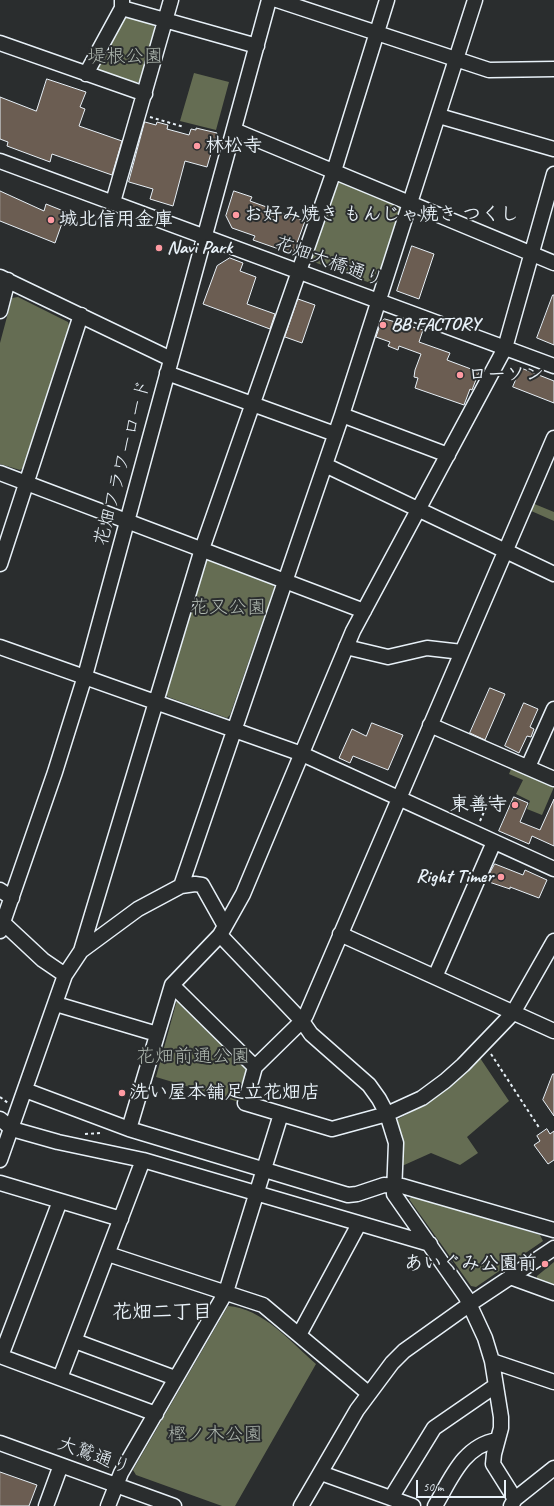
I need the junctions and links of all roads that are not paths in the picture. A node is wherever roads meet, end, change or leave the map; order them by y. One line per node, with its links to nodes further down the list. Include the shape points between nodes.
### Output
1 (171, 0): 7 (street)
2 (269, 0): 10 (street, 花畑フラワーロード)
3 (277, 0): 8 (street)
4 (387, 0): 8 (street)
5 (475, 0): 11 (street)
6 (122, 4): 7 (street); 13 (street)
7 (166, 20): 10 (street); 14 (street)
8 (377, 34): 11 (street); 19 (street)
9 (0, 43): 13 (street)
10 (256, 46): 16 (street, 花畑フラワーロード)
11 (457, 59): 12 (street, via 489,70); 15 (street)
12 (554, 69)
13 (86, 74): 14 (street)
14 (145, 94): 21 (street)
15 (439, 116): 17 (street); 22 (street)
16 (234, 130): 19 (street); 23 (street, 花畑フラワーロード)
17 (554, 150)
18 (0, 161): 21 (street, 花畑大橋通り)
19 (334, 171): 22 (street); 26 (street)
20 (554, 174): 24 (street)
21 (113, 202): 23 (street, 花畑大橋通り)
22 (411, 203): 24 (street); 28 (street)
23 (205, 237): 26 (street, 花畑大橋通り); 32 (street, 花畑フラワーロード)
24 (531, 253): 25 (street); 31 (street)
25 (554, 263)
26 (299, 272): 28 (street, 花畑大橋通り); 35 (street)
27 (4, 278): 29 (street); 30 (street)
28 (379, 301): 31 (street, 花畑大橋通り); 36 (street)
29 (0, 311)
30 (81, 315): 32 (street); 42 (street)
31 (505, 348): 33 (street, 花畑大橋通り); 39 (street)
32 (171, 359): 34 (street, 花畑フラワーロード)
33 (554, 366)
34 (167, 373): 35 (street); 44 (street, 花畑フラワーロード)
35 (252, 405): 37 (street); 45 (street)
36 (342, 415): 37 (street); 39 (street)
37 (335, 434): 40 (street)
38 (554, 438): 46 (street)
39 (448, 455): 43 (street)
40 (325, 465): 43 (street); 49 (street)
41 (0, 473): 42 (street)
42 (27, 483): 44 (street); 47 (street)
43 (419, 509): 46 (street); 50 (street)
44 (127, 521): 45 (street); 54 (street, 花畑フラワーロード)
45 (202, 549): 49 (street); 55 (street)
46 (507, 551): 48 (street); 53 (street)
47 (0, 564)
48 (554, 574)
49 (284, 580): 50 (street); 58 (street)
50 (364, 611): 52 (street)
51 (0, 647): 54 (street)
52 (346, 647): 53 (street, via 388,658 427,648); 59 (street)
53 (462, 652): 57 (street)
54 (85, 676): 55 (street); 67 (street, 花畑フラワーロード)
55 (156, 702): 58 (street); 72 (street)
56 (554, 709): 60 (street)
57 (430, 725): 60 (street); 62 (street)
58 (234, 729): 59 (street); 65 (street)
59 (302, 754): 62 (street); 69 (street, via 243,894)
60 (528, 767): 61 (street)
61 (554, 779)
62 (398, 798): 63 (street); 70 (street)
63 (494, 842): 64 (street); 74 (street)
64 (554, 869)
65 (181, 886): 69 (street, via 202,885); 72 (street, via 138,909)
66 (0, 890): 67 (street)
67 (12, 898): 68 (street, 花畑フラワーロード)
68 (1, 925): 73 (street)
69 (223, 930): 75 (street); 78 (street)
70 (340, 934): 74 (street); 78 (street)
71 (554, 941): 77 (street)
72 (82, 951): 73 (street)
73 (65, 975): 76 (street)
74 (435, 977): 77 (street)
75 (172, 985): 80 (street); 81 (street)
76 (56, 1004): 80 (street); 82 (street)
77 (513, 1013): 79 (street); 84 (street, via 440,1085 422,1098)
78 (302, 1021): 81 (street); 84 (street, via 311,1034 369,1086)
79 (554, 1032)
80 (157, 1034): 87 (street)
81 (255, 1067): 83 (street, via 245,1103)
82 (25, 1090): 86 (street); 87 (street)
83 (281, 1114): 84 (street, via 332,1129); 90 (street)
84 (387, 1114): 92 (street, via 396,1143)
85 (0, 1119): 86 (street)
86 (12, 1129): 88 (street); 89 (street, via 58,1142)
87 (129, 1129): 90 (street)
88 (0, 1160)
89 (143, 1160): 93 (street); 95 (street)
90 (263, 1169): 92 (street, via 348,1195); 93 (street)
91 (0, 1183): 94 (street)
92 (394, 1186): 97 (street, via 402,1186); 98 (street, via 394,1194)
93 (255, 1193): 96 (street); 102 (street)
94 (60, 1201): 95 (street); 107 (street)
95 (121, 1219): 100 (street)
96 (359, 1224): 98 (street); 105 (street)
97 (554, 1230)
98 (430, 1244): 104 (street)
99 (554, 1248): 101 (street)
100 (108, 1254): 102 (street); 106 (street)
101 (510, 1277): 103 (street); 104 (street)
102 (226, 1292): 105 (street, via 263,1305); 110 (street)
103 (554, 1293)
104 (470, 1304): 108 (street); 113 (street, via 392,1362)
105 (299, 1335): 113 (street)
106 (75, 1341): 109 (street); 110 (street)
107 (1, 1356): 109 (street)
108 (492, 1361): 111 (street); 112 (street)
109 (60, 1378): 114 (street)
110 (175, 1378): 114 (street)
111 (554, 1382)
112 (495, 1386): 115 (street, via 501,1417); 121 (street, via 434,1428)
113 (368, 1393): 119 (street)
114 (156, 1414): 120 (street)
115 (497, 1440): 122 (street, via 493,1464); 128 (street, via 485,1442 464,1457)
116 (0, 1443): 117 (street, 大鷲通り)
117 (61, 1465): 120 (street, 大鷲通り); 123 (street)
118 (554, 1468): 122 (street)
119 (321, 1473): 121 (street); 126 (street)
120 (115, 1484): 124 (street); 125 (street, 大鷲通り)
121 (391, 1498): 127 (street)
122 (513, 1502)
123 (46, 1506)
124 (108, 1506)
125 (174, 1506)
126 (301, 1506)
127 (413, 1506)
128 (435, 1506)

